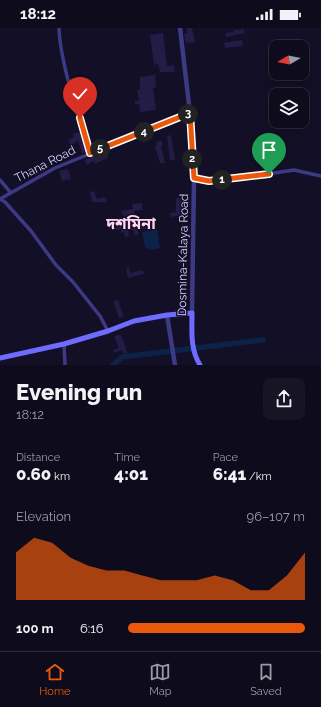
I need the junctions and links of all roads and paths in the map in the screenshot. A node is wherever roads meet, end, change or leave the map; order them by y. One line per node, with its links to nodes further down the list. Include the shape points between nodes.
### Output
1 (59, 28): 4 (street, via 68,74)
2 (180, 28): 3 (street, Dosmina-Kalaya Road)
3 (190, 113): 4 (street, Thana Road); 6 (street, Dosmina-Kalaya Road)
4 (90, 153): 8 (street, Thana Road, via 55,168)
5 (321, 176): 6 (street, via 294,170 227,180 209,181)
6 (194, 178): 10 (street, Dosmina-Kalaya Road)
7 (0, 180): 8 (street)
8 (11, 193): 9 (street, Thana Road)
9 (0, 199): 12 (street, via 31,231 56,265 73,282 100,316)
10 (192, 313): 11 (main road); 17 (main road, Dosmina-Kalaya Road, via 192,341)
11 (168, 315): 12 (main road, via 134,321); 15 (street)
12 (108, 331): 13 (main road)
13 (64, 344): 14 (main road); 16 (street)
14 (0, 358)
15 (175, 364)
16 (65, 365)
17 (200, 365)

